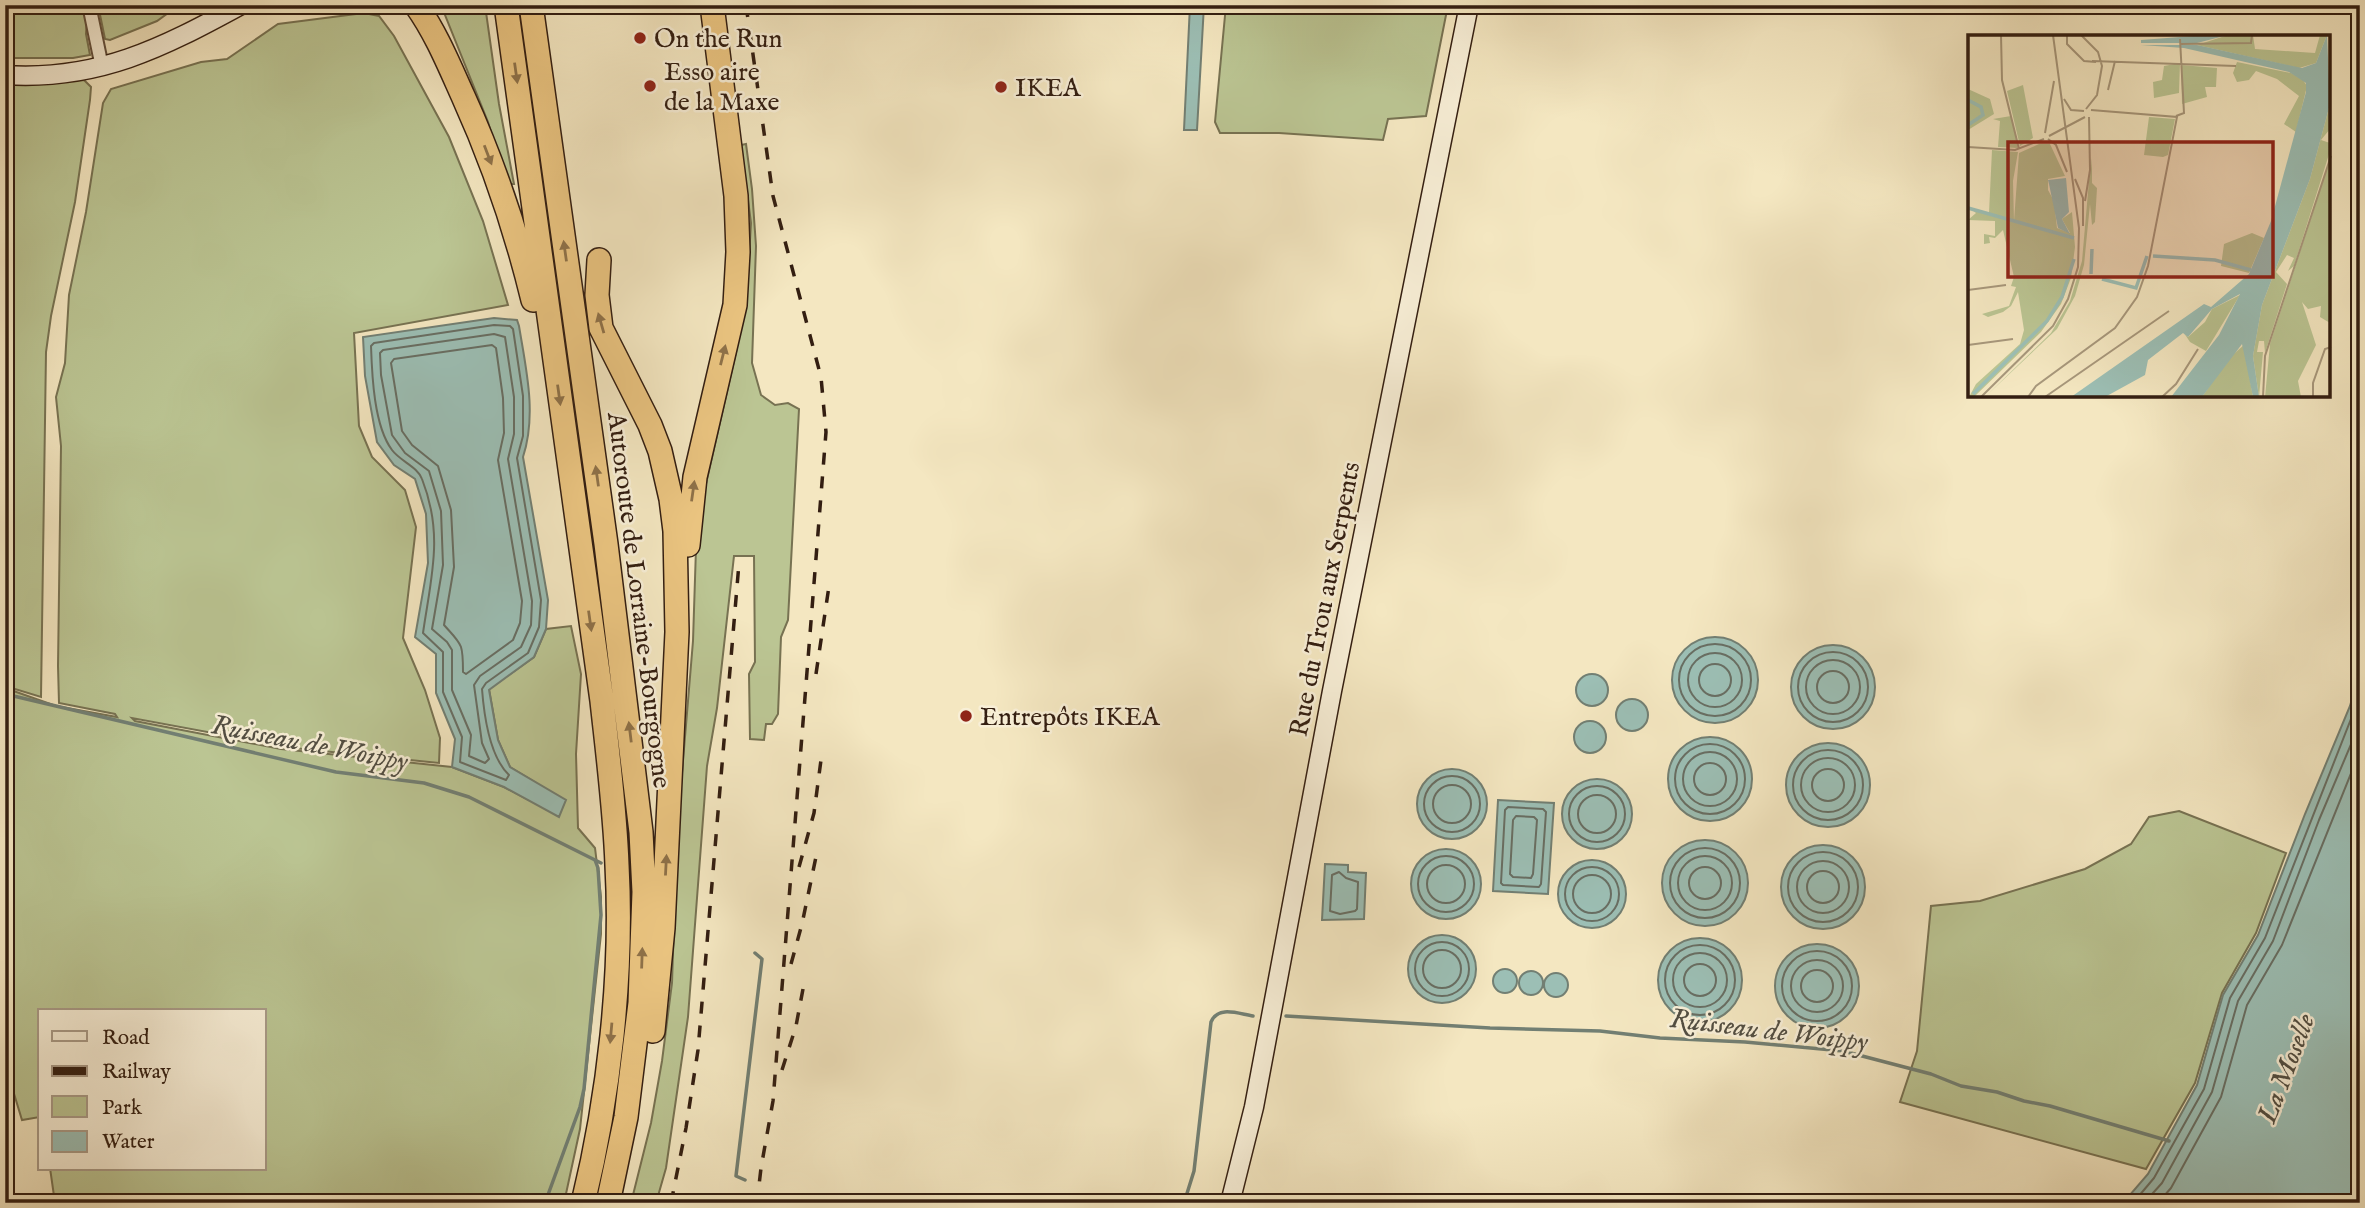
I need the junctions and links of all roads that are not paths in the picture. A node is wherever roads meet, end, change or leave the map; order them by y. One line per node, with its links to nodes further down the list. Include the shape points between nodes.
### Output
1 (89, 5): 8 (street)
2 (241, 5): 8 (street, via 153,50)
3 (416, 5): 11 (highway, one-way to 11, via 480,132 518,241 541,337)
4 (506, 5): 11 (highway, Autoroute de Lorraine-Bourgogne, one-way to 11)
5 (531, 5): 13 (highway, Autoroute de Lorraine-Bourgogne, one-way to 5, via 626,1117 640,1003 641,832)
6 (712, 5): 12 (highway, one-way to 6, via 695,477 735,305 736,197)
7 (1469, 5): 15 (street, Rue du Trou aux Serpents, via 1254,1107)
8 (102, 67): 9 (street, via 65,74)
9 (5, 75)
10 (600, 260): 12 (highway, one-way to 10, via 674,515 664,464 650,425 601,328 597,295)
11 (553, 352): 14 (highway, Autoroute de Lorraine-Bourgogne, one-way to 14, via 602,701 618,867 607,1070 596,1151)
12 (677, 632): 13 (highway, one-way to 12, via 625,1164 650,1057 663,928)
13 (609, 1199)
14 (583, 1203)
15 (1230, 1203)

